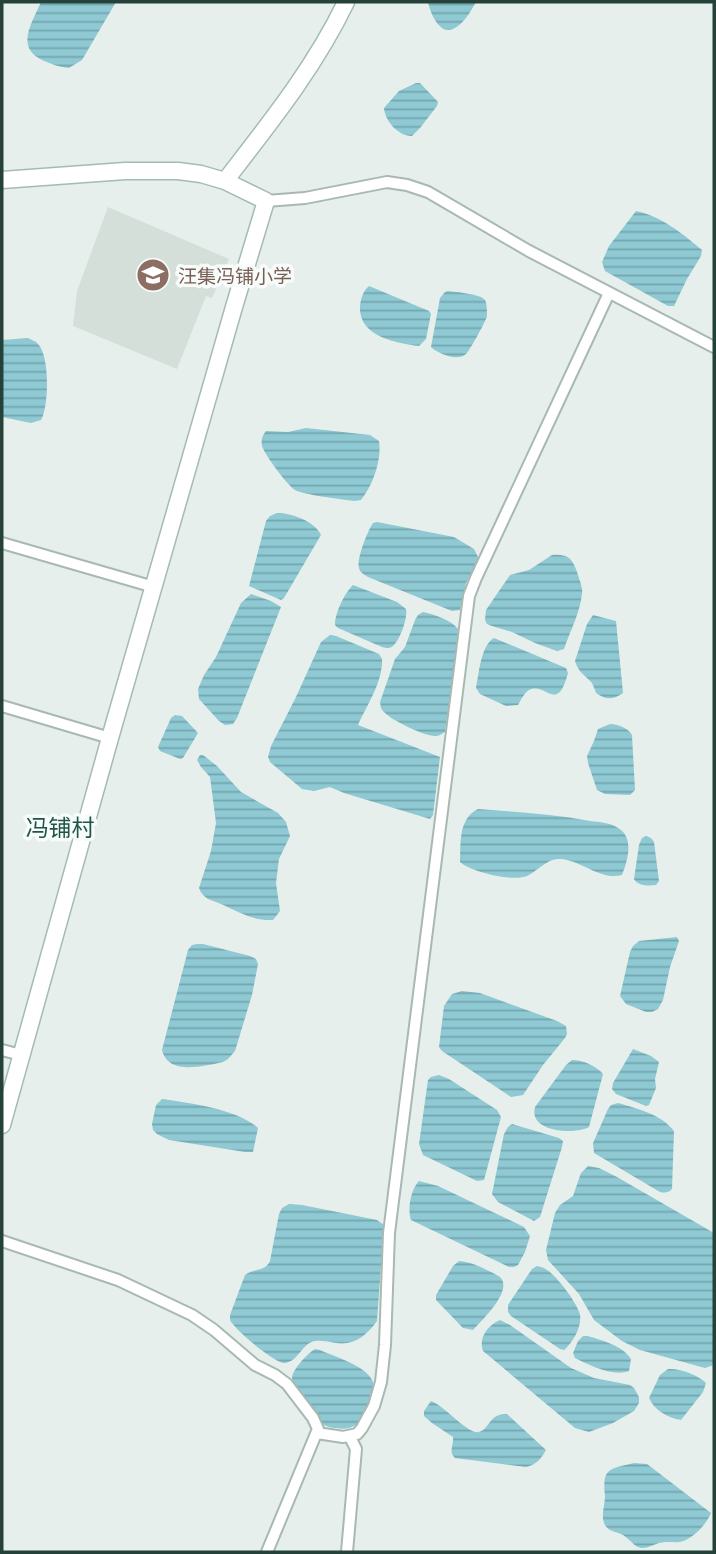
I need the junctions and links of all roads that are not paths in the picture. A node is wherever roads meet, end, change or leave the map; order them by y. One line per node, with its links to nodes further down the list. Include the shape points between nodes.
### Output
1 (346, 2): 3 (street, via 292,92)
2 (2, 180): 3 (street, via 143,170 201,174)
3 (225, 181): 4 (street)
4 (266, 201): 5 (street, via 387,182 407,185 428,192); 8 (street)
5 (609, 293): 6 (street); 16 (street, via 469,596 389,1233 381,1382 362,1428)
6 (714, 347)
7 (2, 543): 8 (street)
8 (154, 587): 10 (street)
9 (2, 706): 10 (street)
10 (110, 738): 12 (street)
11 (2, 1050): 12 (street)
12 (21, 1055): 13 (street)
13 (2, 1125)
14 (2, 1241): 15 (street, via 118,1280 192,1315 287,1384 313,1418)
15 (317, 1433): 16 (street); 17 (street)
16 (350, 1437): 18 (street, via 356,1449)
17 (267, 1552)
18 (347, 1552)

